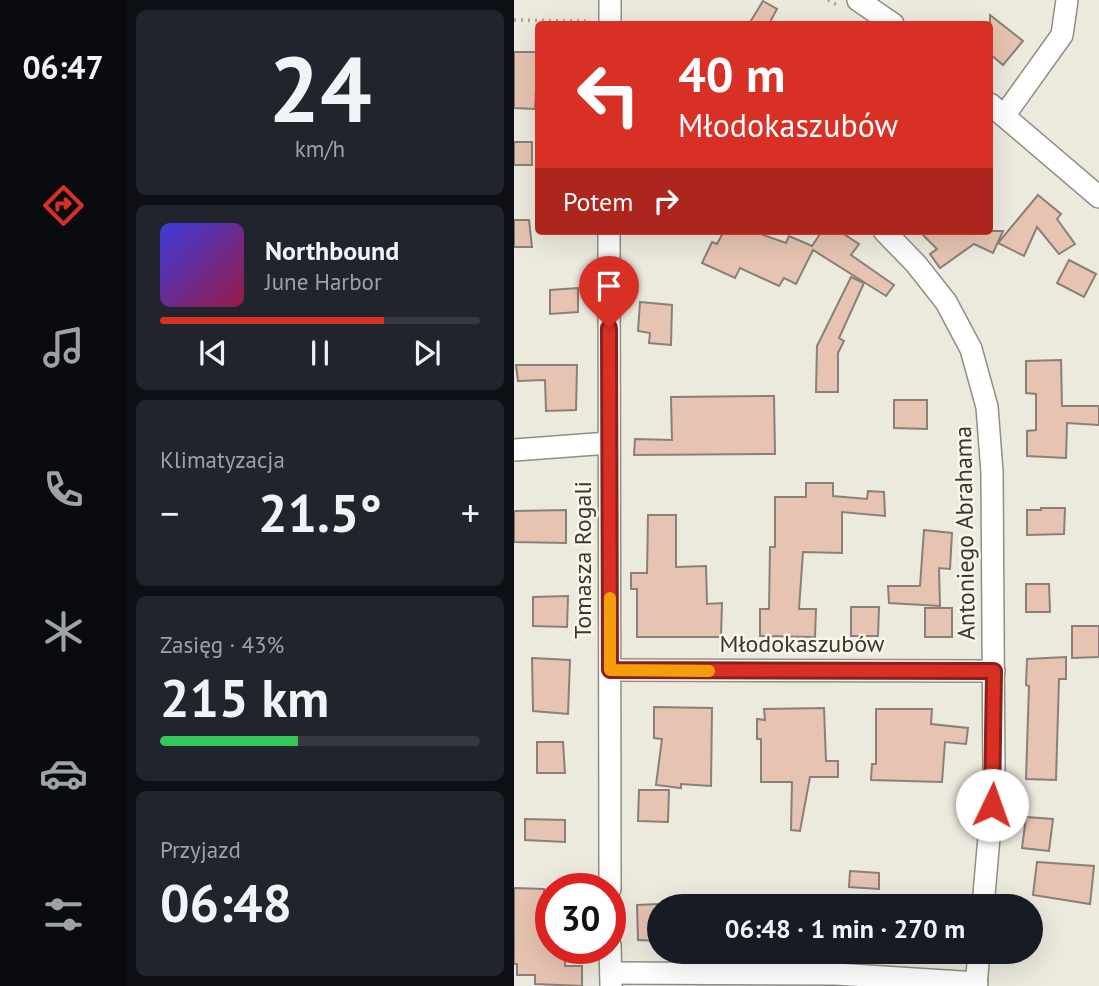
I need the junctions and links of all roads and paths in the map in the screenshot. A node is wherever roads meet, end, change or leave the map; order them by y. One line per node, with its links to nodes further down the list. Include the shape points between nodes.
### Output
1 (610, 0): 6 (street)
2 (858, 0): 7 (street)
3 (1067, 0): 8 (street, via 1062,35)
4 (514, 20): 5 (path)
5 (544, 21)
6 (605, 21)
7 (889, 21)
8 (997, 110): 9 (street)
9 (1098, 197)
10 (609, 235): 12 (street, Tomasza Rogali)
11 (888, 235): 15 (street, Antoniego Abrahama, via 946,302 971,349 987,407)
12 (609, 443): 13 (street); 14 (street, Tomasza Rogali)
13 (514, 450)
14 (610, 670): 15 (street, Młodokaszubów); 16 (street, Tomasza Rogali)
15 (994, 671): 17 (street, Antoniego Abrahama, via 994,780)
16 (615, 873)
17 (984, 894)
18 (978, 964): 20 (street)
19 (611, 980): 20 (street, via 836,974)
20 (977, 985)

